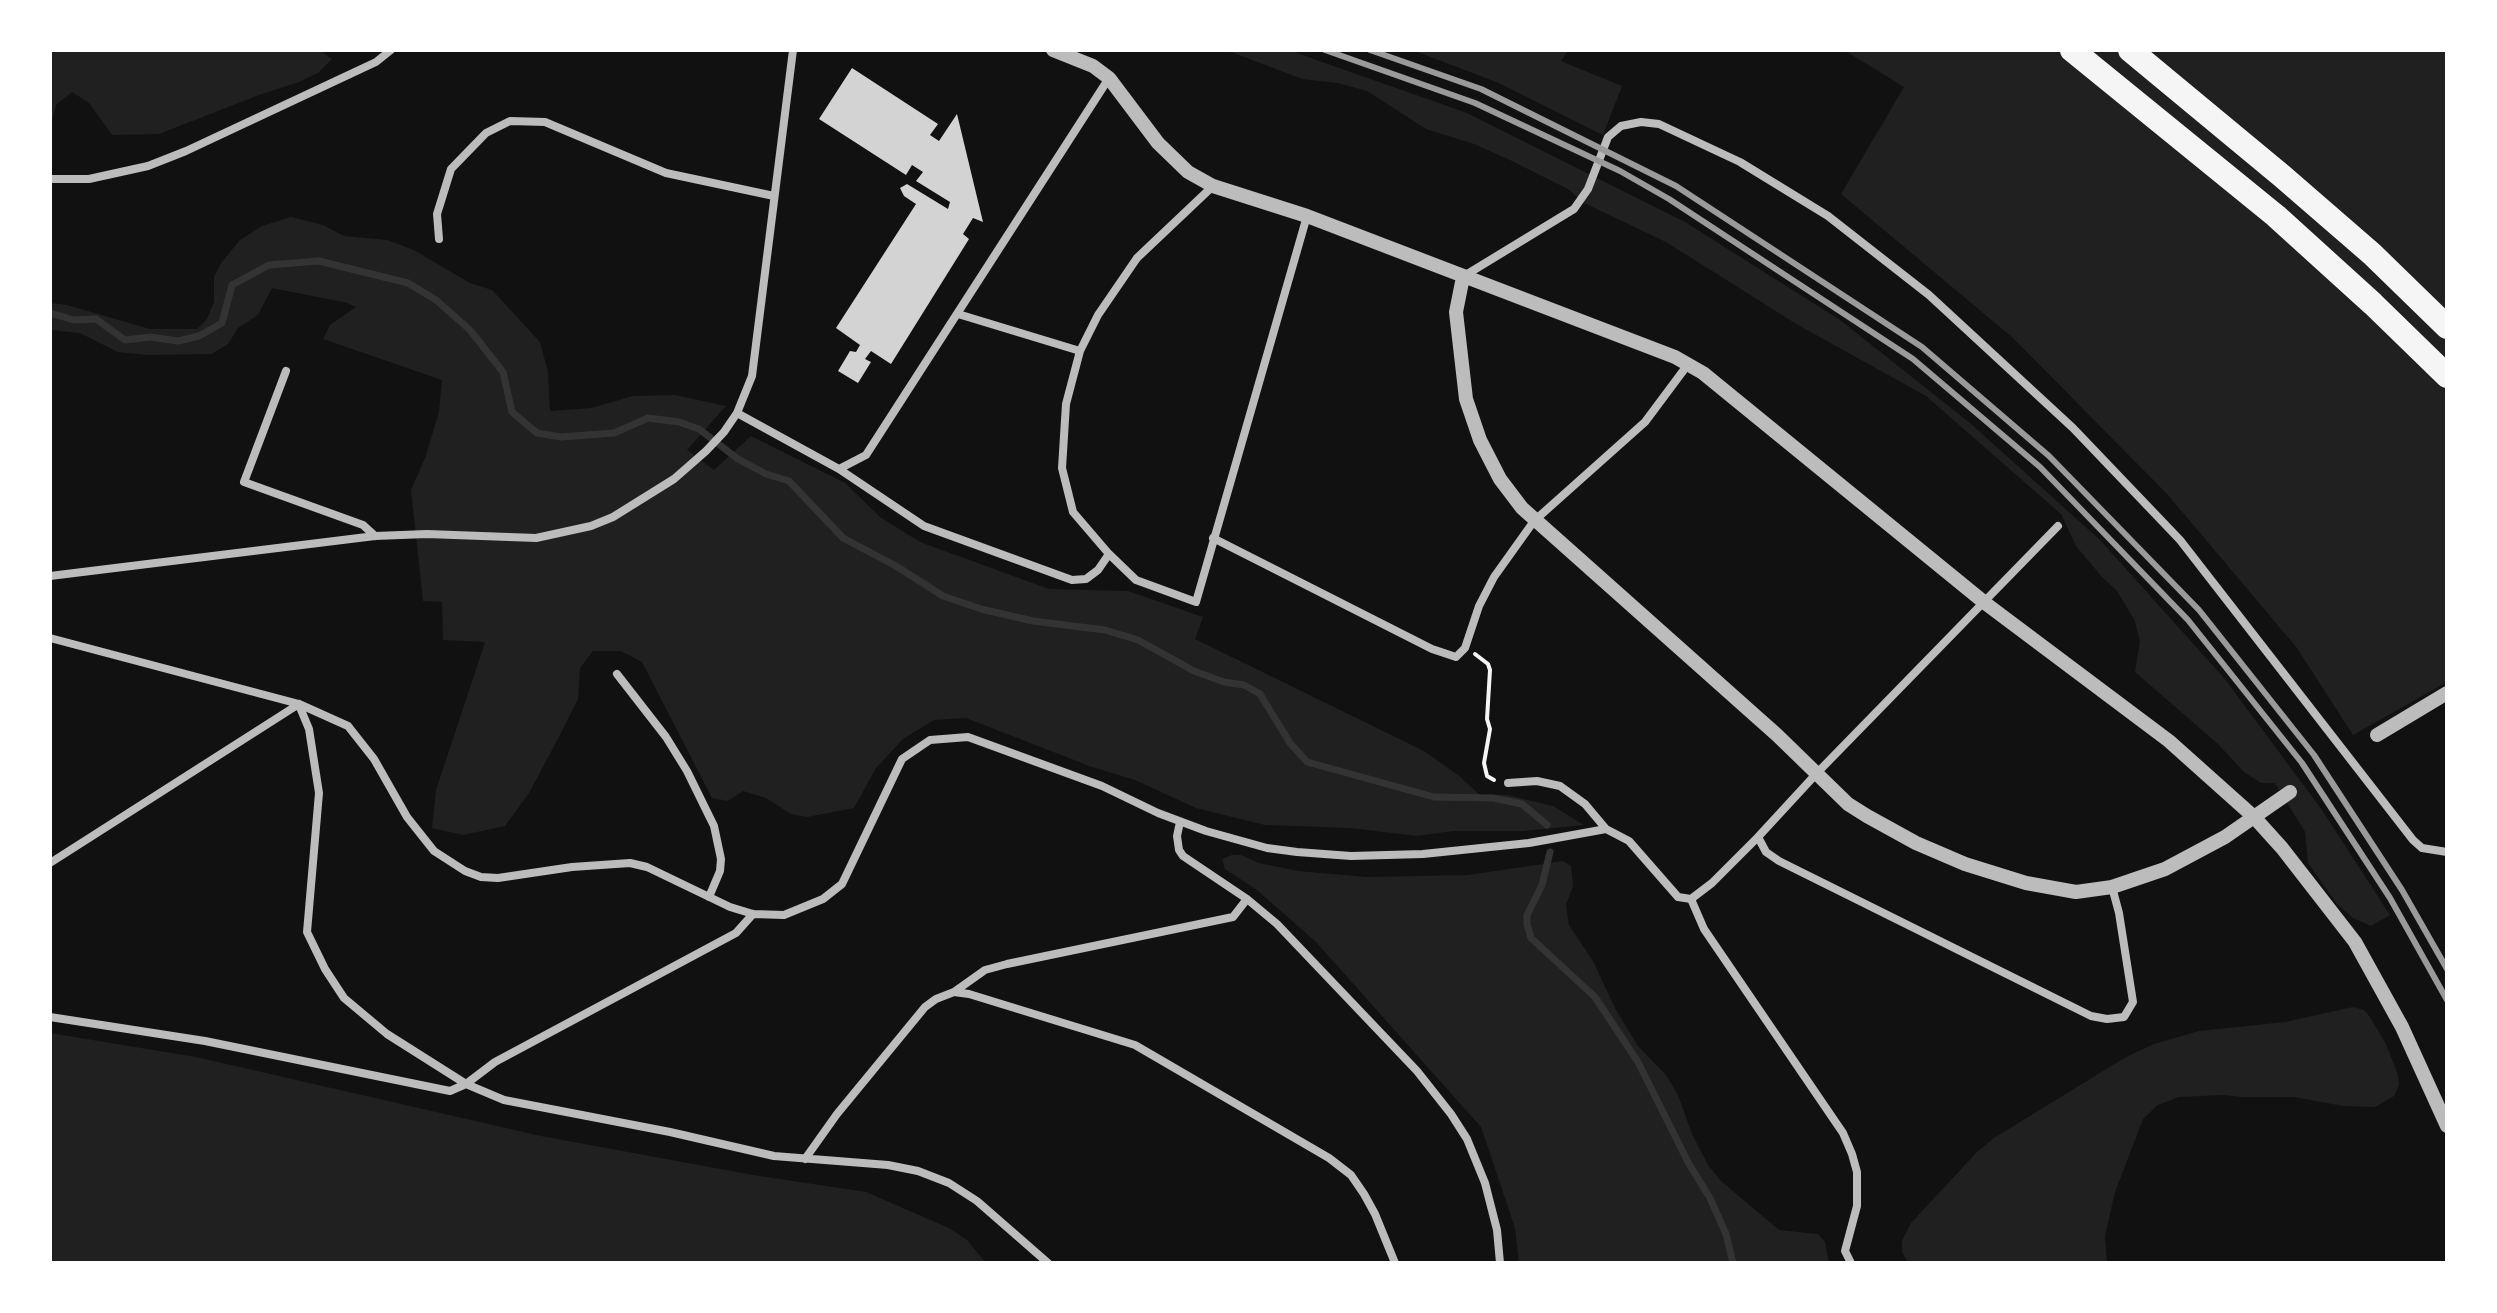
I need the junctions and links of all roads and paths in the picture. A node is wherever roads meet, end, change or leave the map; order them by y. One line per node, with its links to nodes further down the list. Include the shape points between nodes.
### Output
1 (391, 50): 7 (street, via 376,62 161,161 109,176)
2 (793, 50): 9 (street)
3 (1053, 50): 6 (street)
4 (2072, 50): 18 (highway, via 2276,216)
5 (2130, 50): 14 (highway, via 2372,254)
6 (1109, 78): 8 (street, via 1158,143 1188,172); 13 (street)
7 (50, 179)
8 (1213, 186): 10 (street); 15 (street, via 1137,258)
9 (774, 196): 11 (street, via 666,173 545,122 510,121 486,133 451,169 437,214); 19 (street, via 757,353)
10 (1307, 216): 12 (street); 24 (street)
11 (439, 239)
12 (1463, 277): 16 (street); 21 (street, via 1456,312 1466,399 1500,479); 41 (street, via 1574,209 1588,189 1608,137 1621,126 1659,124 1740,162 1828,216 1918,286 2073,428 2180,540 2413,840 2422,848)
13 (958, 314): 15 (street); 20 (street, via 866,455)
14 (2447, 327)
15 (1080, 351): 25 (street, via 1066,404 1062,468 1073,512)
16 (1689, 363): 21 (street, via 1645,422); 27 (street)
17 (286, 371): 23 (street, via 244,482 363,525)
18 (2447, 376)
19 (737, 413): 20 (street); 23 (street, via 674,479 613,517 536,538)
20 (839, 469): 25 (street, via 924,526 1072,580 1086,579)
21 (1534, 521): 29 (street, via 1485,594); 34 (street)
22 (2058, 526): 27 (street)
23 (375, 536): 26 (street)
24 (1213, 538): 25 (street, via 1196,602 1136,580); 29 (street, via 1446,655 1456,657)
25 (1109, 554)
26 (50, 576)
27 (1985, 603): 34 (street); 37 (street, via 2169,741)
28 (50, 638): 32 (street)
29 (1465, 648): 35 (path, via 1490,670 1485,771)
30 (617, 674): 44 (street, via 666,737 714,826 721,859)
31 (2447, 693): 33 (street)
32 (299, 704): 42 (street); 44 (street, via 348,726 434,851 465,871 498,878 630,863); 50 (street, via 309,729 319,793 307,932 315,951 353,1007)
33 (2377, 735)
34 (1817, 773): 40 (street); 43 (street, via 1867,816 1965,864 2054,890)
35 (1508, 783): 39 (street, via 1560,786)
36 (2290, 792): 37 (street)
37 (2254, 817): 43 (street, via 2185,859); 51 (street, via 2355,942 2402,1027)
38 (1180, 822): 39 (street, via 1267,848 1351,856 1480,849); 45 (street, via 1177,836 1183,856); 47 (street, via 1102,786 968,737 930,740 902,759 842,884 823,899 784,915)
39 (1606, 829): 46 (street, via 1629,841 1678,897)
40 (1758, 837): 43 (street, via 1779,861 2091,1016 2107,1019 2124,1017 2133,1002); 46 (street)
41 (2447, 852)
42 (50, 863)
43 (2112, 887)
44 (709, 897): 47 (street)
45 (1247, 899): 48 (street, via 1233,917 1007,964 985,970); 55 (street, via 1417,1071 1451,1114 1485,1183)
46 (1691, 899): 56 (street, via 1704,929 1843,1133 1857,1172 1857,1206 1845,1251)
47 (753, 914): 50 (street, via 736,933 495,1062)
48 (954, 992): 52 (street, via 925,1007); 54 (street, via 1135,1045 1329,1158 1364,1194)
49 (50, 1017): 50 (street, via 205,1041 450,1091)
50 (466, 1084): 52 (street, via 504,1100)
51 (2447, 1126)
52 (805, 1159): 53 (street, via 888,1165 949,1183)
53 (1048, 1263)
54 (1395, 1263)
55 (1500, 1263)
56 (1851, 1263)

